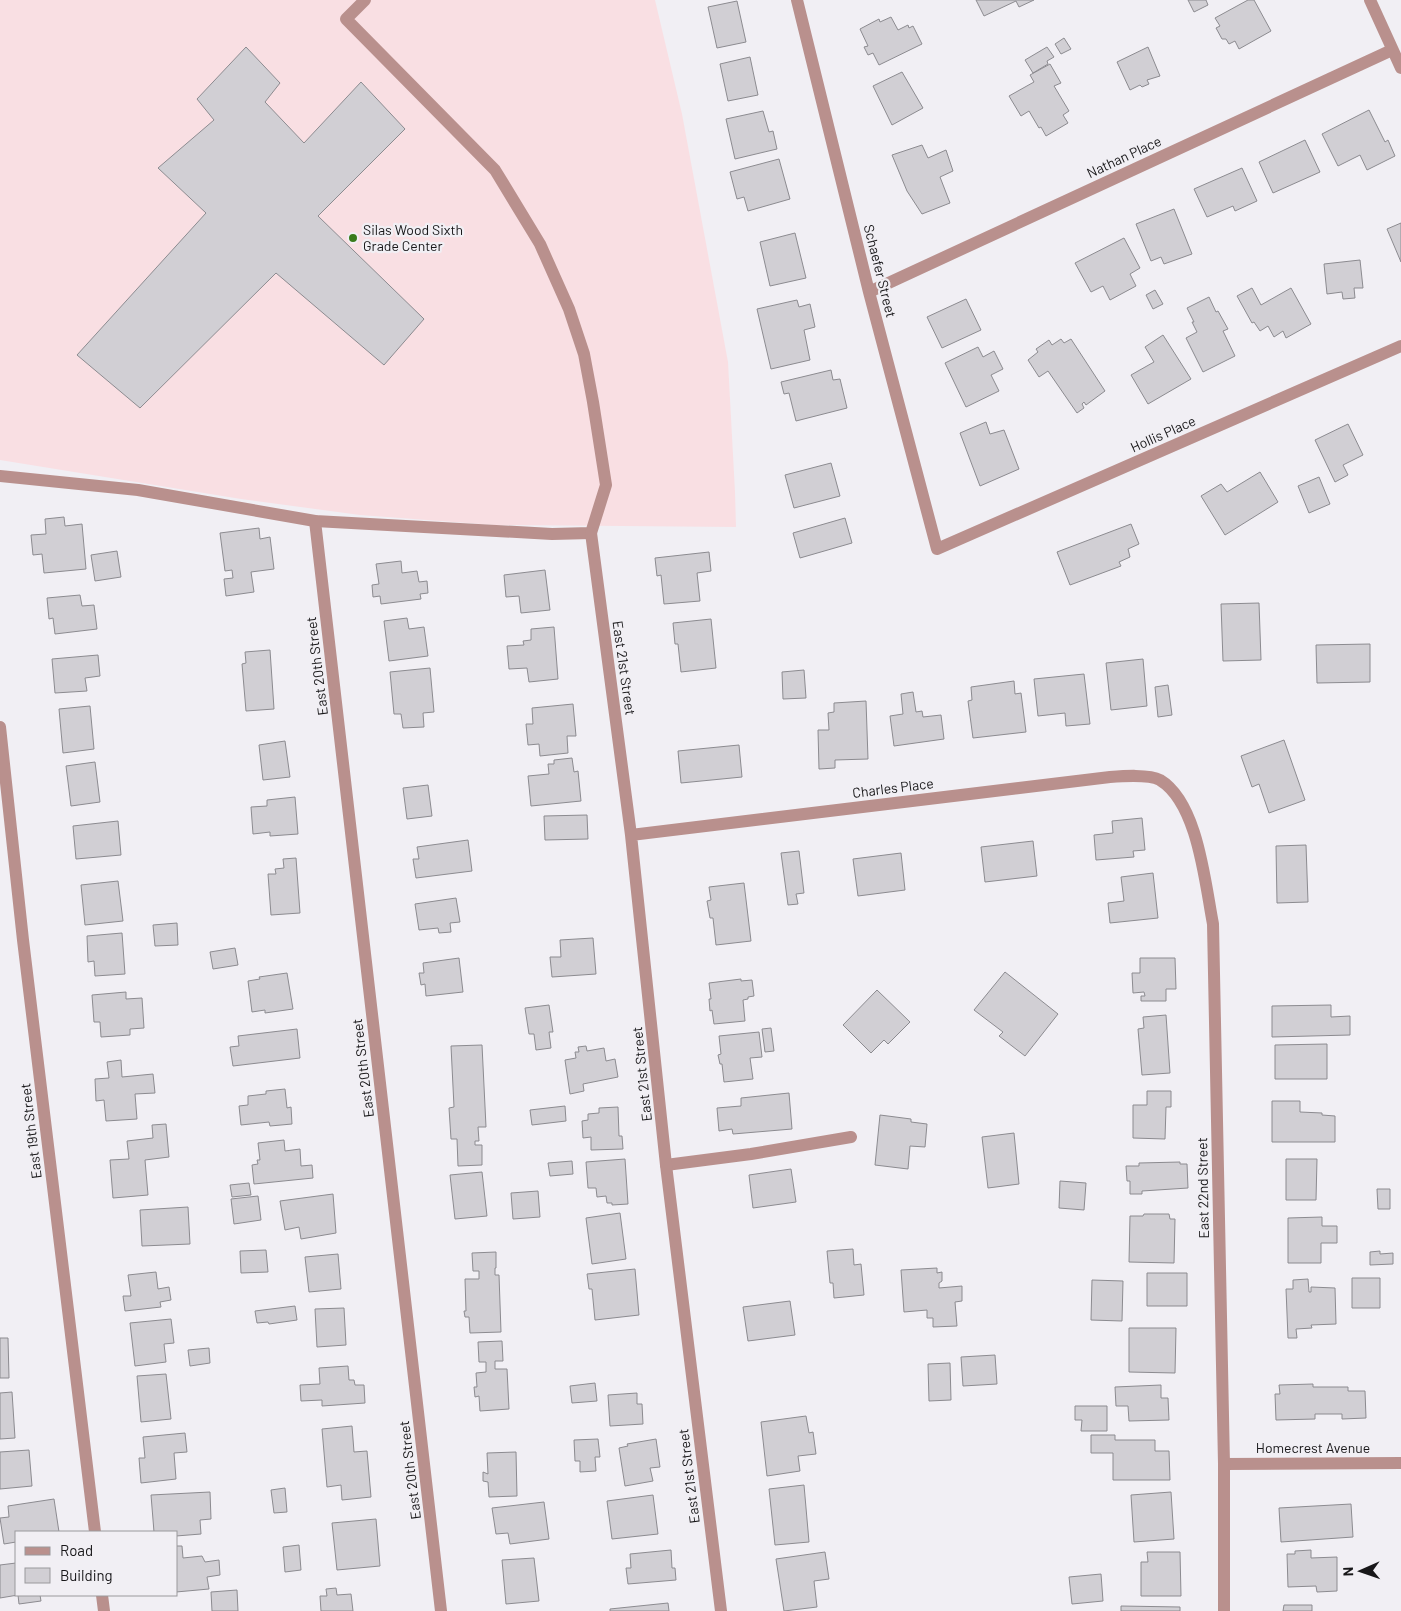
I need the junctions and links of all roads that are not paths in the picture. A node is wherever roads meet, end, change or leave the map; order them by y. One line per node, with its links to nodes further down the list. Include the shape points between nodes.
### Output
1 (365, 0): 10 (street, via 346,19 495,170 540,244 569,309 584,354 606,485)
2 (1370, 0): 4 (street)
3 (800, 1): 6 (street, Schaefer Street)
4 (1392, 50): 5 (street); 6 (street, Nathan Place)
5 (1401, 68)
6 (869, 292): 11 (street, Schaefer Street)
7 (1401, 346): 11 (street, Hollis Place)
8 (0, 476): 9 (street, via 138,490)
9 (315, 522): 10 (street, via 552,534); 22 (street, East 20th Street)
10 (591, 533): 14 (street, East 21st Street)
11 (937, 549)
12 (0, 727): 19 (street, East 19th Street)
13 (1159, 779): 14 (street, Charles Place, via 1136,775 1110,777); 18 (street, East 22nd Street, via 1174,792 1186,810 1197,842 1213,924)
14 (631, 835): 16 (street, East 21st Street)
15 (850, 1137): 16 (street)
16 (666, 1165): 23 (street, East 21st Street)
17 (1401, 1463): 18 (street, Homecrest Avenue)
18 (1224, 1464): 24 (street, East 22nd Street)
19 (95, 1531)
20 (102, 1596): 21 (street)
21 (104, 1611)
22 (441, 1611)
23 (721, 1611)
24 (1224, 1611)

